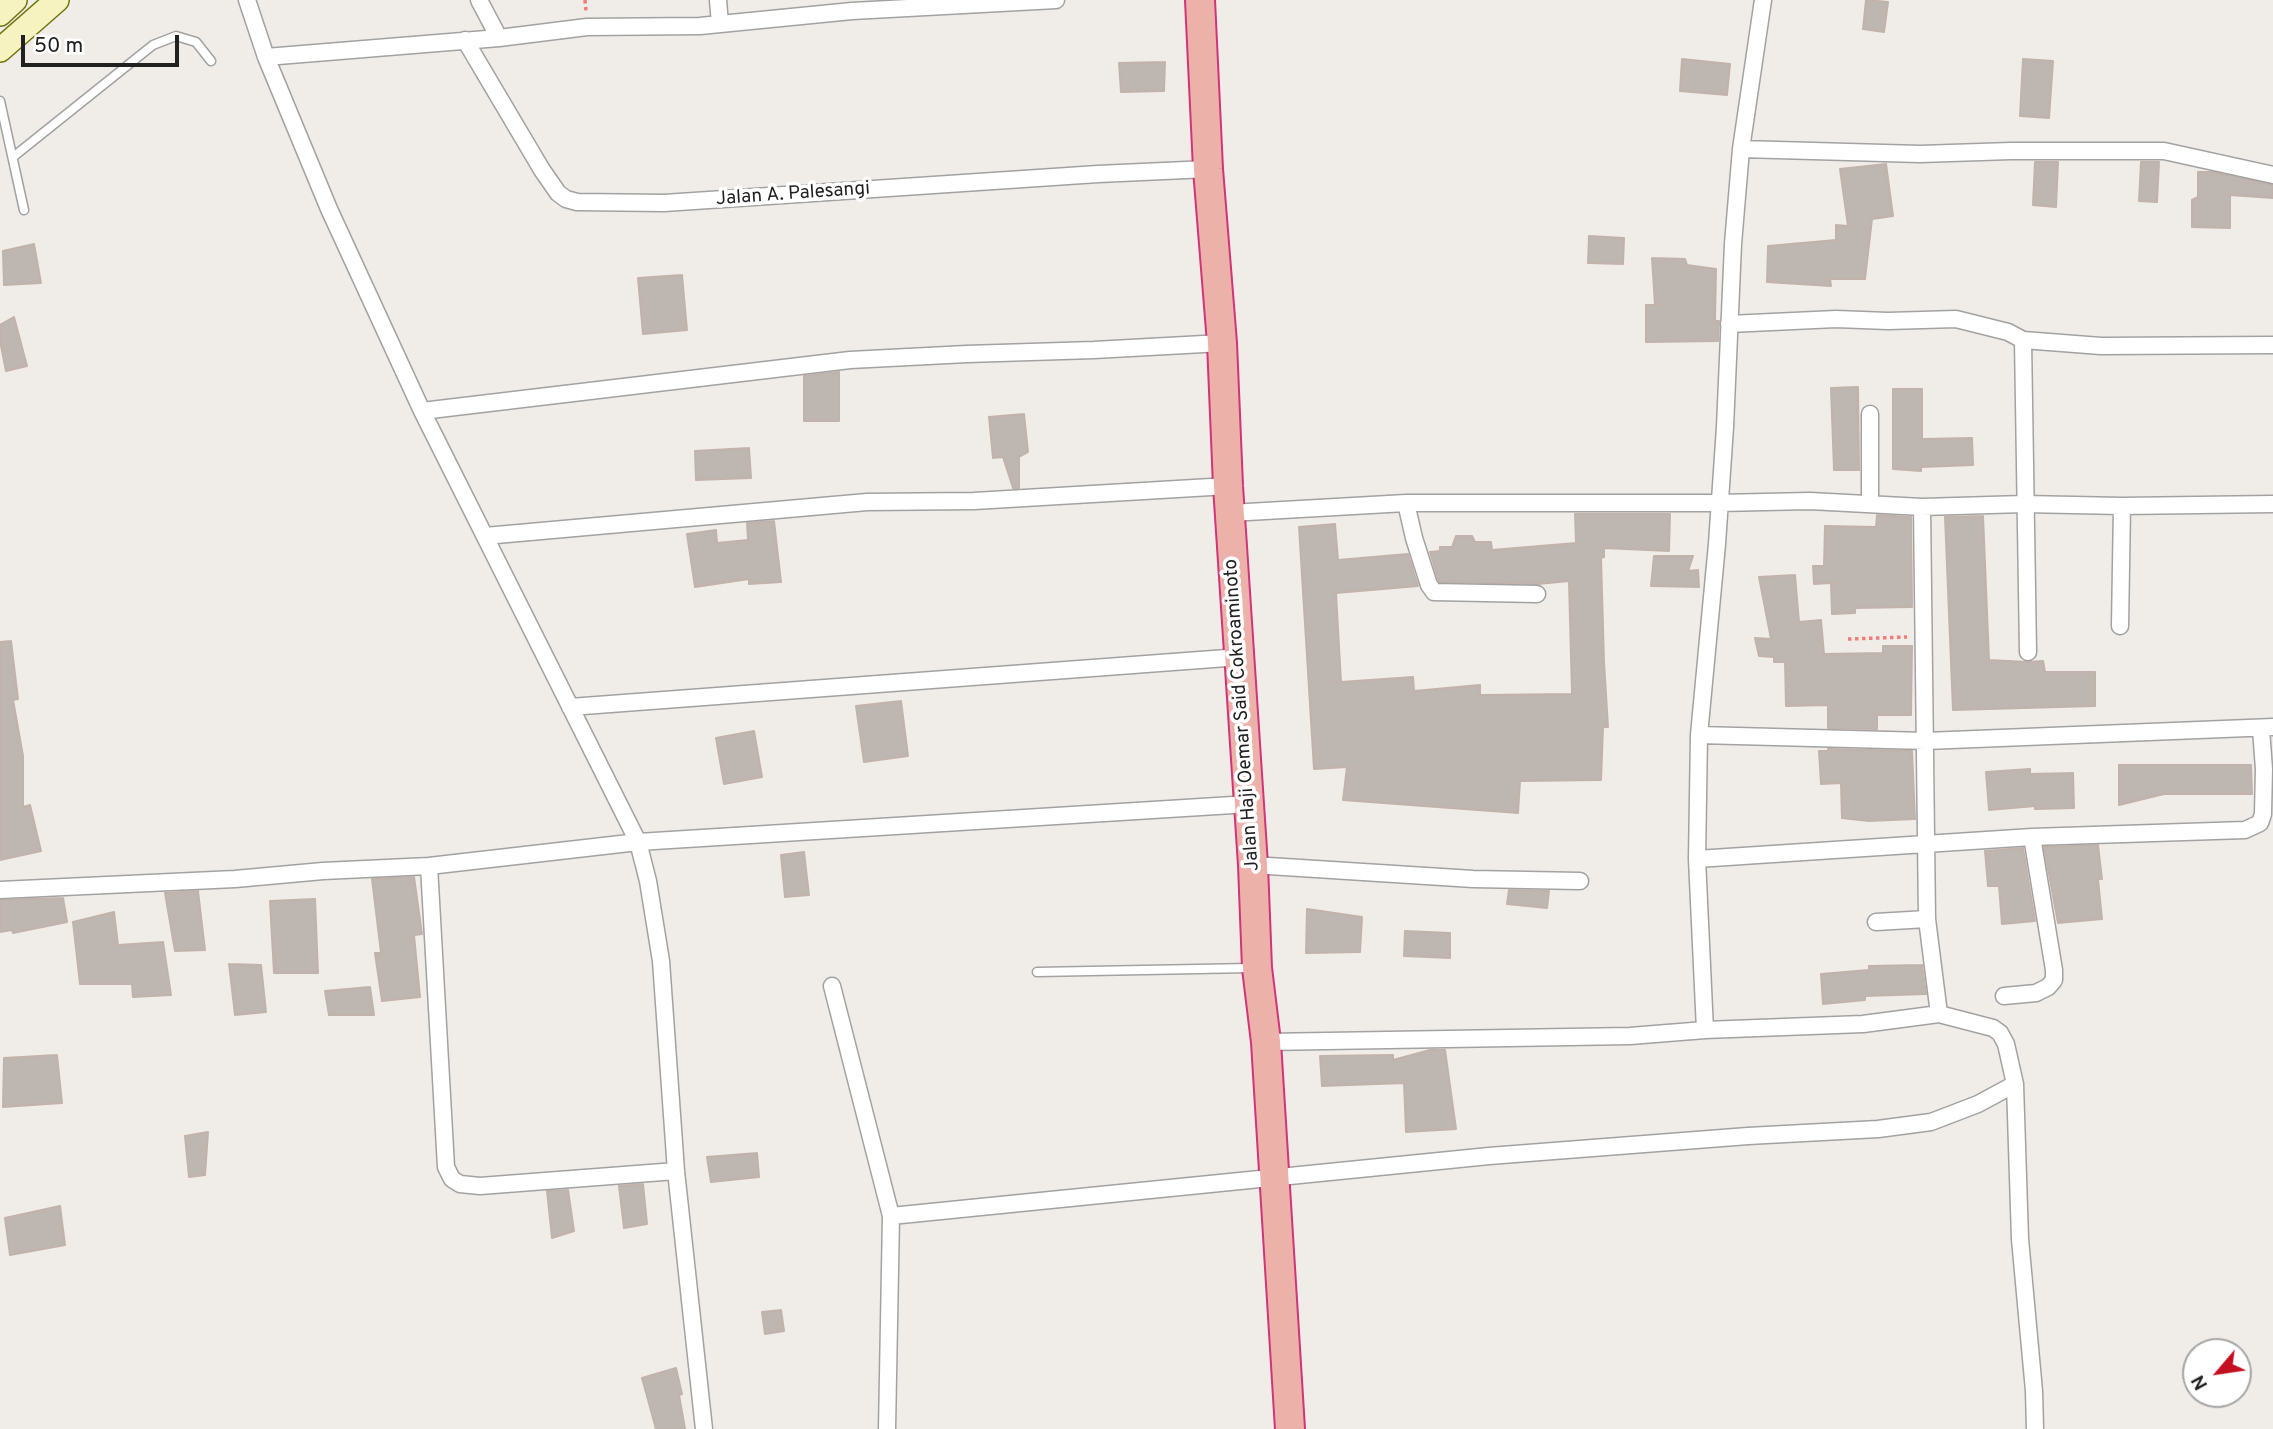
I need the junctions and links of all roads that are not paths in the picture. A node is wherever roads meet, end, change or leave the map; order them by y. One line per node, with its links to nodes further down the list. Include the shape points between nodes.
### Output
1 (15, 0): 9 (main road)
2 (57, 0): 13 (main road)
3 (247, 0): 14 (street)
4 (479, 0): 11 (street)
5 (718, 0): 10 (street)
6 (1056, 0): 10 (street, via 852,10)
7 (1200, 0): 19 (highway, Jalan Haji Oemar Said Cokroaminoto)
8 (1763, 0): 17 (street)
9 (0, 14)
10 (720, 24): 11 (street, via 587,27)
11 (499, 38): 12 (street)
12 (465, 40): 14 (street); 19 (street, Jalan A. Palesangi, via 542,170 558,192 577,202 664,203)
13 (0, 50)
14 (266, 57): 26 (street, via 329,209)
15 (211, 61): 18 (lane, via 196,42 176,36 153,45)
16 (0, 101): 18 (lane)
17 (1741, 149): 20 (street, via 1920,154 2164,151); 22 (street)
18 (13, 157): 21 (lane)
19 (1208, 169): 24 (highway, Jalan Haji Oemar Said Cokroaminoto)
20 (2273, 175)
21 (24, 210)
22 (1729, 324): 23 (street, via 1956,319); 30 (street)
23 (2023, 340): 25 (street, via 2101,346); 31 (street)
24 (1222, 343): 26 (street, via 850,360); 28 (highway, Jalan Haji Oemar Said Cokroaminoto)
25 (2273, 345)
26 (422, 411): 36 (street)
27 (1870, 414): 32 (street)
28 (1229, 499): 29 (street); 36 (street, via 867,502); 40 (highway, Jalan Haji Oemar Said Cokroaminoto)
29 (1406, 503): 30 (street); 37 (street, via 1434,592)
30 (1719, 503): 32 (street); 43 (street)
31 (2024, 503): 34 (street); 35 (street); 39 (street)
32 (1870, 504): 35 (street)
33 (2273, 504): 34 (street)
34 (2122, 506): 38 (street)
35 (1922, 507): 44 (street)
36 (485, 536): 41 (street)
37 (1537, 593)
38 (2120, 626)
39 (2028, 652)
40 (1240, 657): 41 (street); 45 (highway, Jalan Haji Oemar Said Cokroaminoto)
41 (570, 707): 47 (street)
42 (2267, 728): 44 (street); 46 (street, via 2263,814 2255,826 2245,830)
43 (1699, 735): 44 (street); 49 (street)
44 (1926, 741): 48 (street)
45 (1249, 804): 47 (street); 50 (highway, Jalan Haji Oemar Said Cokroaminoto)
46 (2032, 836): 48 (street); 59 (street, via 2054,980 2036,993)
47 (638, 842): 51 (street); 64 (street, via 661,961)
48 (1925, 843): 49 (street); 54 (street)
49 (1697, 859): 61 (street)
50 (1253, 864): 52 (street); 56 (highway, Jalan Haji Oemar Said Cokroaminoto)
51 (429, 866): 53 (street); 64 (street, via 446,1167 452,1179 480,1186)
52 (1580, 881)
53 (0, 890)
54 (1927, 919): 55 (street); 60 (street)
55 (1876, 922)
56 (1258, 968): 57 (lane); 62 (highway, Jalan Haji Oemar Said Cokroaminoto)
57 (1037, 972)
58 (832, 986): 66 (street)
59 (2004, 996)
60 (1939, 1013): 61 (street, via 1863,1024); 63 (street, via 2000,1033)
61 (1705, 1030): 62 (street, via 1630,1036)
62 (1266, 1042): 65 (highway, Jalan Haji Oemar Said Cokroaminoto)
63 (2015, 1084): 65 (street, via 1931,1122 1878,1129 1489,1156); 70 (street, via 2020,1239)
64 (676, 1171): 67 (street)
65 (1273, 1179): 66 (street); 69 (highway, Jalan Haji Oemar Said Cokroaminoto)
66 (891, 1216): 68 (street)
67 (704, 1429)
68 (887, 1429)
69 (1290, 1429)
70 (2035, 1429)

